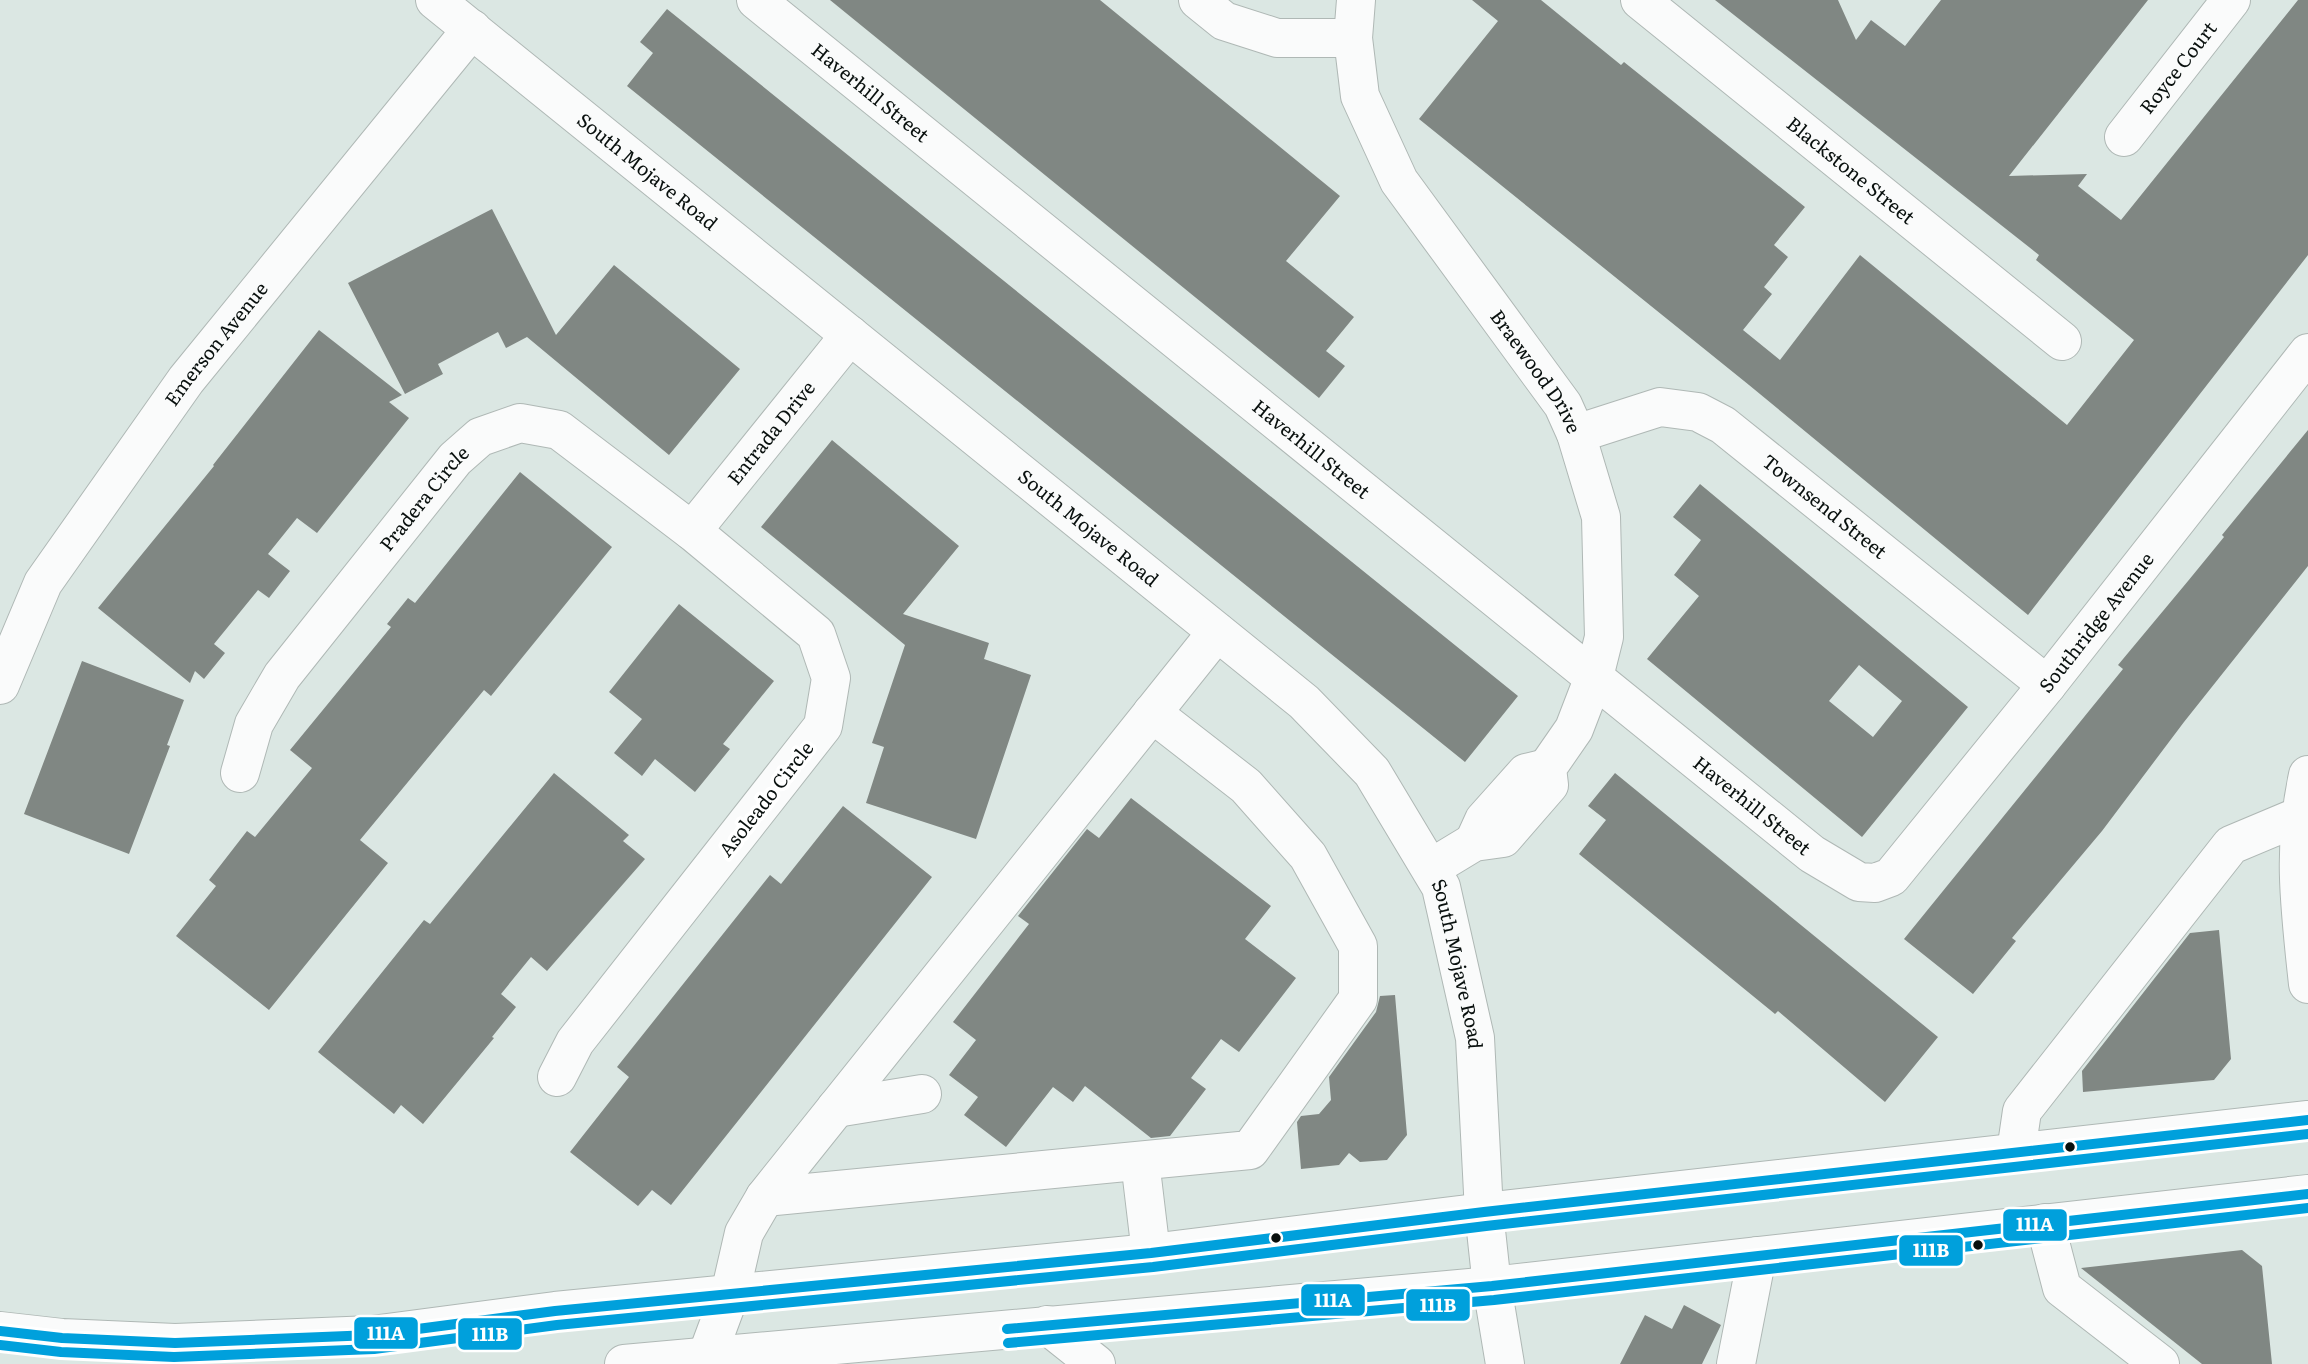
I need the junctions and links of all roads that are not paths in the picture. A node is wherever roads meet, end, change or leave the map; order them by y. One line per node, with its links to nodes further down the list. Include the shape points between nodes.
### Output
1 (435, 0): 7 (street, South Mojave Road)
2 (756, 0): 16 (street, Haverhill Street)
3 (1198, 0): 8 (street, via 1224,21 1277,38)
4 (1356, 0): 8 (street, Braewood Drive)
5 (1640, 0): 11 (street, Blackstone Street)
6 (2231, 0): 9 (street, Royce Court)
7 (472, 29): 10 (street, South Mojave Road); 17 (street, Emerson Avenue, via 186,380 43,583)
8 (1353, 38): 13 (street, Braewood Drive, via 1360,96 1399,181 1563,405)
9 (2124, 136)
10 (850, 335): 14 (street, Entrada Drive); 15 (street, South Mojave Road)
11 (2062, 341)
12 (2308, 354): 18 (street, Southridge Avenue)
13 (1576, 434): 16 (street, Braewood Drive, via 1601,517 1604,637); 18 (street, Townsend Street, via 1660,407 1699,412 1723,425)
14 (692, 531): 20 (street, Pradera Circle, via 559,430 520,423 480,437 455,459 282,676 254,724); 26 (street, Asoleado Circle, via 816,634 831,678 823,726 575,1042)
15 (1217, 632): 19 (street); 23 (street, South Mojave Road, via 1304,702 1371,772)
16 (1594, 677): 23 (street, Braewood Drive, via 1574,729 1547,768 1549,785 1503,838 1474,842); 24 (street, Haverhill Street, via 1812,854 1859,882)
17 (0, 684)
18 (2047, 685): 24 (street, Southridge Avenue, via 1891,877)
19 (1153, 713): 28 (street); 31 (street, via 1246,786 1308,856 1357,946 1358,999 1250,1150)
20 (240, 773)
21 (2308, 775): 22 (street)
22 (2300, 816): 25 (street, via 2298,899); 30 (street, via 2231,845 2022,1111)
23 (1431, 868): 34 (street, South Mojave Road, via 1441,887 1475,1038)
24 (1875, 883)
25 (2308, 984)
26 (556, 1077)
27 (922, 1094): 28 (street)
28 (836, 1108): 33 (street)
29 (2308, 1120): 30 (street)
30 (2016, 1152): 34 (street)
31 (1140, 1161): 33 (street); 36 (street)
32 (2308, 1194): 35 (street)
33 (765, 1197): 39 (street, via 744,1233)
34 (1484, 1212): 36 (street); 38 (street, South Mojave Road)
35 (2045, 1223): 37 (street); 49 (street, via 2062,1288)
36 (1151, 1253): 39 (street)
37 (1757, 1256): 38 (street); 48 (street)
38 (1492, 1286): 40 (street); 47 (street, South Mojave Road)
39 (730, 1294): 42 (street, via 372,1335 175,1343); 44 (street)
40 (1047, 1325): 44 (street); 46 (street)
41 (0, 1331): 42 (street)
42 (62, 1338): 43 (street)
43 (0, 1352)
44 (712, 1360): 45 (street)
45 (624, 1364)
46 (1096, 1364)
47 (1505, 1364)
48 (1736, 1364)
49 (2160, 1364)

